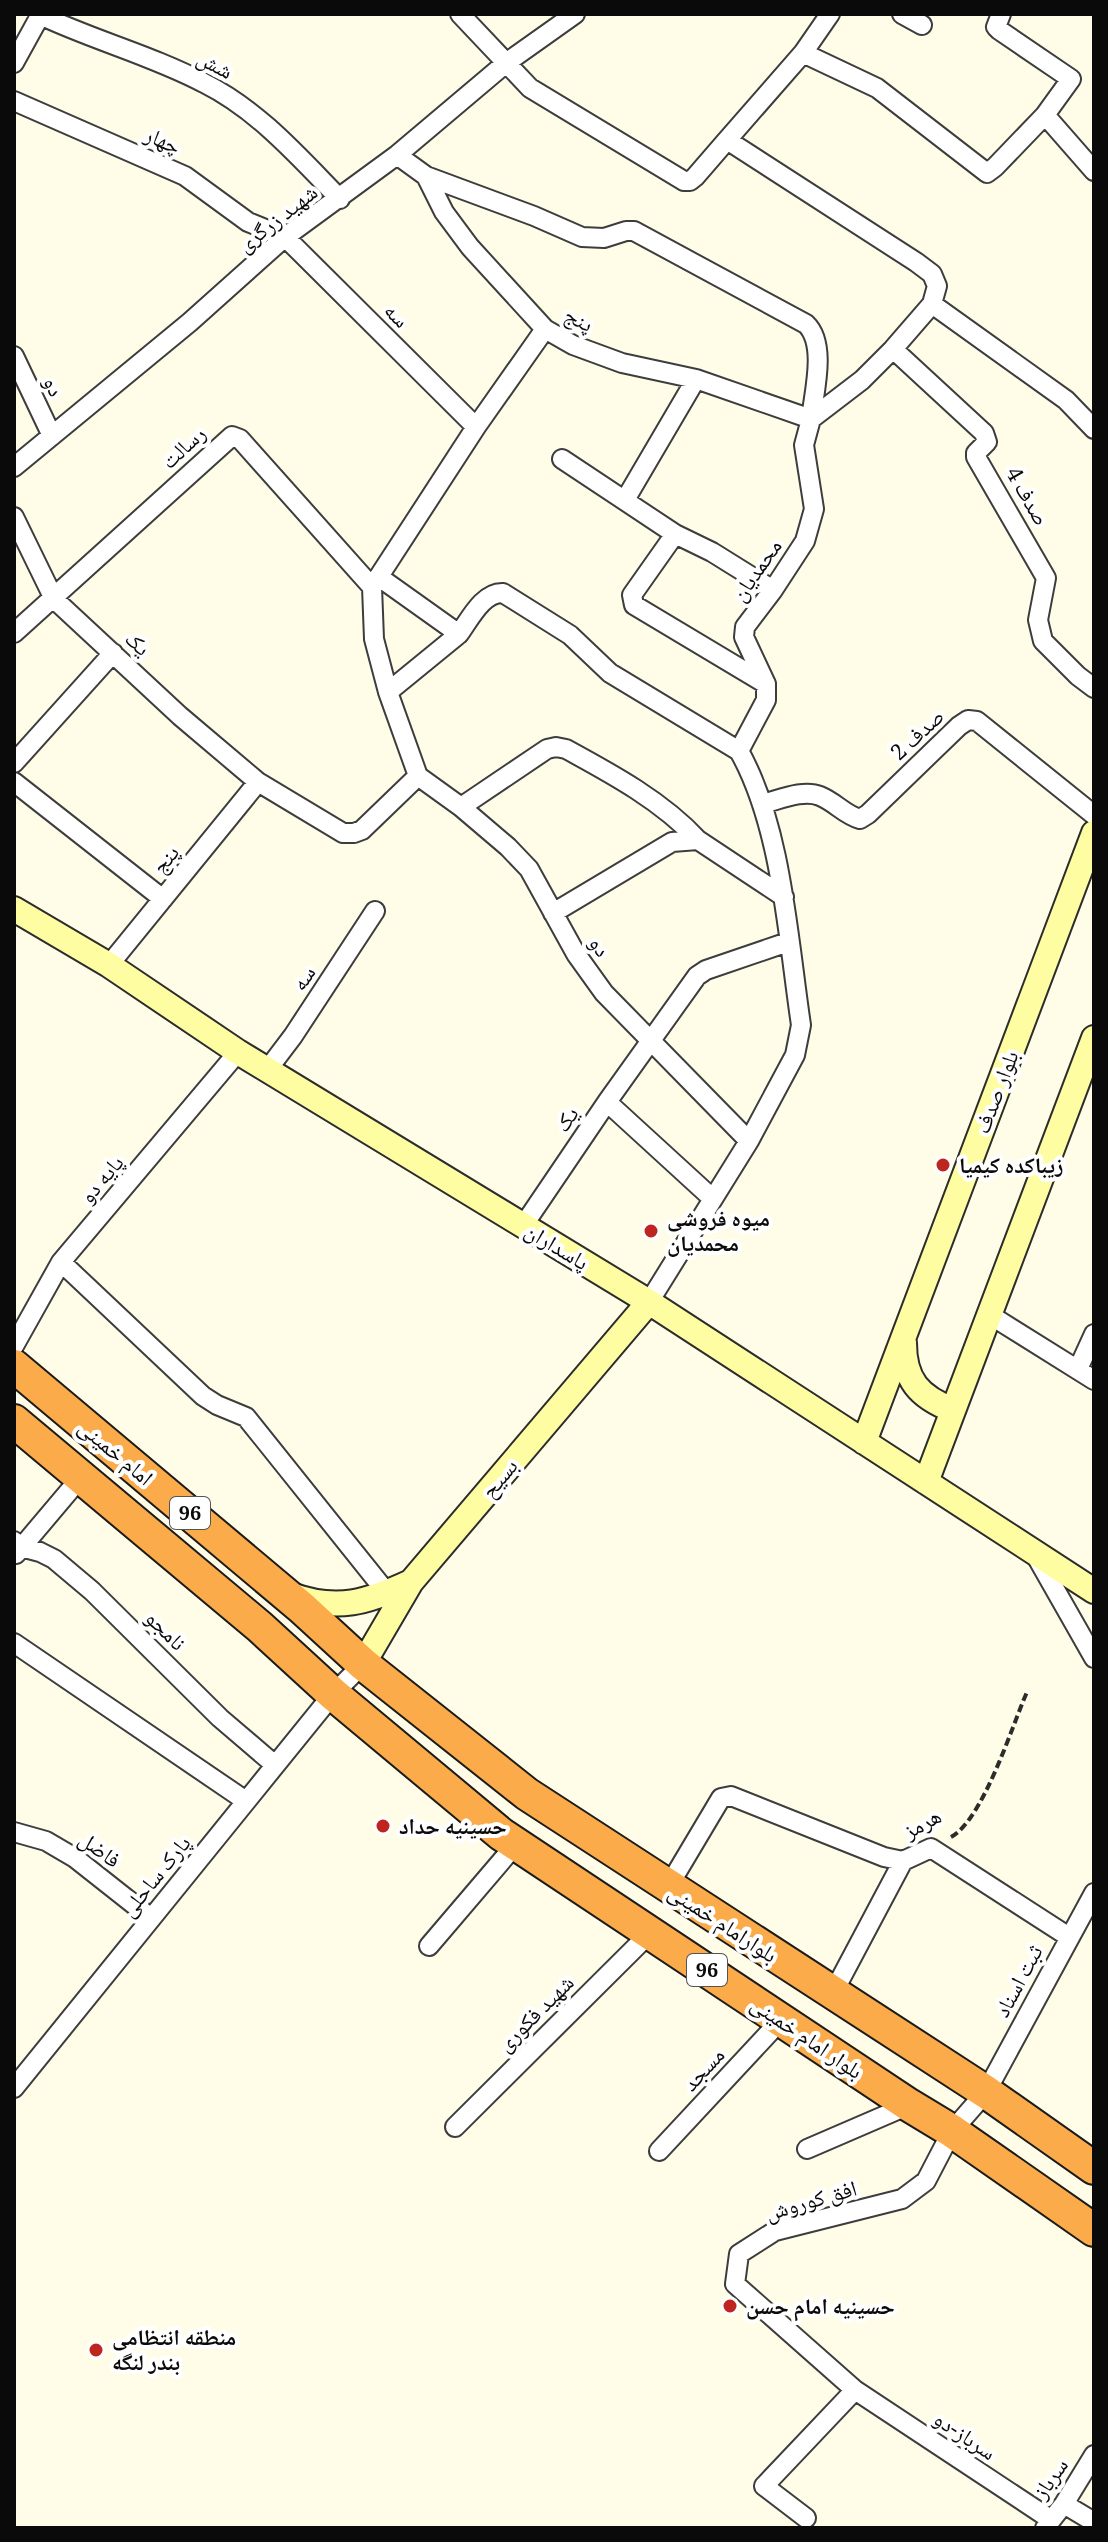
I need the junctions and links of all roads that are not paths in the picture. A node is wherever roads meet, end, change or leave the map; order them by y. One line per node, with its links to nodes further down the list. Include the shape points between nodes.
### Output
1 (40, 14): 9 (street); 17 (street, شش, via 204,82 278,135)
2 (460, 14): 10 (street)
3 (575, 14): 10 (street, شهید زرگری)
4 (830, 14): 8 (street)
5 (902, 14): 7 (street)
6 (1001, 14): 12 (street, via 999,30 1071,79)
7 (922, 25)
8 (803, 53): 12 (street, via 877,88 987,173); 13 (street)
9 (14, 63)
10 (506, 63): 13 (street, via 530,88 684,181 695,177); 14 (street, شهید زرگری)
11 (14, 101): 18 (street, چهار, via 185,176 248,222)
12 (1045, 115): 15 (street)
13 (727, 140): 19 (street, via 932,274 937,286)
14 (397, 155): 16 (street, پنج); 17 (street, شهید زرگری)
15 (1094, 171)
16 (426, 176): 20 (street, پنج, via 470,247); 24 (street, محمدیان, via 582,237 634,231 806,324 818,353)
17 (340, 199): 18 (street, شهید زرگری)
18 (285, 237): 25 (street, سه); 27 (street, شهید زرگری)
19 (932, 304): 21 (street); 26 (street, via 1066,400)
20 (545, 329): 23 (street, پنج, via 622,363); 25 (street)
21 (893, 349): 24 (street); 40 (street, صدف 4, via 984,433 987,442 976,457 1046,578 1038,620 1043,641)
22 (14, 356): 27 (street, دو)
23 (696, 379): 24 (street, پنج); 30 (street)
24 (811, 419): 34 (street, محمدیان, via 804,445 814,509 805,541)
25 (476, 427): 33 (street)
26 (1094, 429)
27 (52, 436): 29 (street, شهید زرگری)
28 (562, 459): 30 (street)
29 (14, 467)
30 (625, 500): 32 (street)
31 (14, 517): 35 (street, یک)
32 (675, 534): 34 (street); 39 (street, via 632,595 634,605)
33 (376, 582): 35 (street, رسالت, via 232,436); 37 (street); 41 (street, via 374,639)
34 (773, 590): 39 (street, محمدیان, via 745,627 744,637)
35 (54, 599): 36 (street, رسالت); 38 (street, یک)
36 (14, 633)
37 (459, 634): 41 (street); 42 (street, via 487,597 503,593 570,635 610,673)
38 (113, 653): 43 (street); 46 (street, یک)
39 (766, 684): 42 (street, via 766,700)
40 (1094, 688)
41 (388, 692): 44 (street)
42 (739, 751): 47 (street)
43 (14, 763)
44 (418, 776): 46 (street, via 354,833 343,833); 48 (street, دو)
45 (14, 782): 53 (street)
46 (258, 782): 53 (street, پنج)
47 (762, 804): 49 (street, صدف 2, via 808,793 860,819 968,720 977,721); 52 (street)
48 (461, 807): 51 (street, via 556,747 633,787); 56 (street, دو, via 529,869)
49 (1094, 815)
50 (1094, 833): 71 (street, بلوار صدف)
51 (698, 840): 52 (street); 56 (street, via 672,842)
52 (784, 897): 57 (street)
53 (163, 899): 58 (street, پنج)
54 (14, 909): 58 (street, پاسداران)
55 (375, 911): 62 (street, سه)
56 (553, 913): 60 (street, دو, via 604,993)
57 (788, 942): 60 (street, یک, via 697,976); 64 (street, via 800,1042)
58 (109, 965): 61 (street, پاسداران)
59 (1094, 1038): 69 (street)
60 (652, 1042): 63 (street, یک); 64 (street, دو)
61 (238, 1052): 62 (street, پاسداران); 67 (street, پایه دو)
62 (268, 1069): 66 (street, پاسداران)
63 (607, 1102): 65 (street); 66 (street, یک)
64 (749, 1141): 65 (street)
65 (713, 1199): 68 (street)
66 (523, 1226): 68 (street, پاسداران)
67 (61, 1262): 72 (street, پایه دو); 86 (street, via 203,1396 251,1423)
68 (649, 1302): 78 (street, پاسداران); 83 (street, بسیح)
69 (990, 1315): 74 (street); 76 (street)
70 (1094, 1334): 74 (street)
71 (904, 1336): 76 (street, via 914,1384); 78 (street, بلوار صدف)
72 (14, 1346)
73 (14, 1366): 85 (highway, امام خمینی / 96)
74 (1078, 1369): 75 (street)
75 (1094, 1380)
76 (953, 1410): 80 (street)
77 (14, 1421): 79 (highway, امام خمینی / 96)
78 (864, 1442): 80 (street, پاسداران)
79 (81, 1477): 81 (street); 90 (highway, امام خمینی / 96)
80 (926, 1482): 82 (street, پاسداران)
81 (16, 1548): 91 (street, نامجو, via 54,1559)
82 (1034, 1552): 84 (street, پاسداران); 88 (street)
83 (411, 1582): 86 (street); 89 (street, بسیح)
84 (1094, 1591)
85 (284, 1593): 86 (street, via 314,1604 348,1603); 89 (highway, امام خمینی / 96)
86 (387, 1593)
87 (14, 1643): 92 (street)
88 (1094, 1658)
89 (363, 1664): 90 (street, پارک ساحلی); 96 (highway, بلوارامام خمینی / 96, via 527,1794)
90 (333, 1694): 91 (street, پارک ساحلی); 94 (highway, بلوار امام خمینی / 96)
91 (275, 1765): 92 (street, پارک ساحلی)
92 (246, 1801): 98 (street, پارک ساحلی)
93 (14, 1832): 98 (street, فاضل, via 46,1841 75,1858)
94 (516, 1844): 99 (highway, بلوار امام خمینی / 96); 101 (street)
95 (903, 1861): 96 (street, via 731,1796 721,1798); 100 (street, هرمز, via 931,1848); 102 (street, هرمز)
96 (668, 1887): 102 (highway, بلوارامام خمینی / 96)
97 (1094, 1893): 100 (street, ثبت اسناد)
98 (151, 1918): 104 (street, پارک ساحلی)
99 (650, 1933): 103 (highway, بلوار امام خمینی / 96); 107 (street, شهید فکوری)
100 (1069, 1937): 105 (street, ثبت اسناد)
101 (429, 1946)
102 (833, 1993): 105 (highway, بلوارامام خمینی / 96)
103 (782, 2019): 106 (highway, بلوار امام خمینی / 96); 110 (street, مسجد)
104 (14, 2088)
105 (986, 2092): 108 (street, ثبت اسناد); 111 (highway, بلوارامام خمینی / 96)
106 (909, 2105): 108 (highway, بلوار امام خمینی / 96); 109 (street)
107 (455, 2127)
108 (952, 2131): 112 (highway, بلوار امام خمینی / 96); 113 (street, افق کوروش, via 926,2181 902,2199 775,2231 739,2254 735,2284)
109 (807, 2149)
110 (659, 2151)
111 (1094, 2168)
112 (1094, 2230)
113 (855, 2390): 116 (street, via 764,2486); 118 (street, سرباز-دو)
114 (1094, 2455): 115 (street, سرباز)
115 (1064, 2504): 117 (street); 118 (street, سرباز)
116 (806, 2518)
117 (1094, 2522)
118 (1047, 2524)

